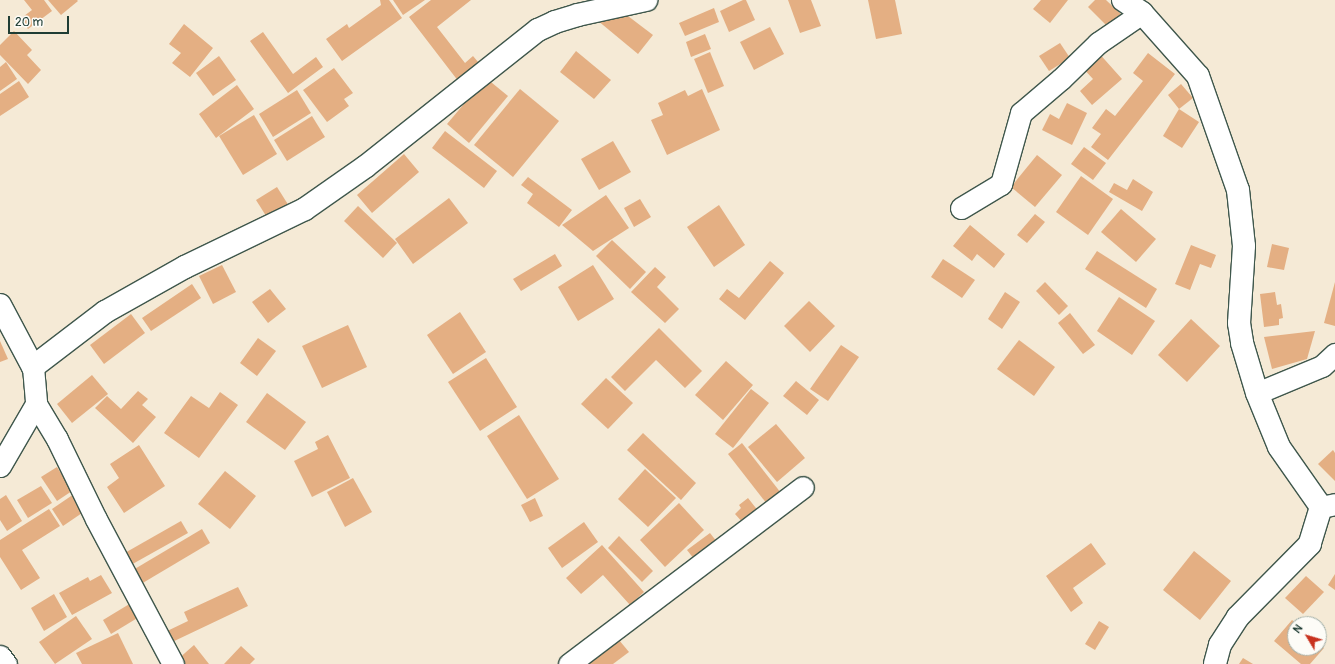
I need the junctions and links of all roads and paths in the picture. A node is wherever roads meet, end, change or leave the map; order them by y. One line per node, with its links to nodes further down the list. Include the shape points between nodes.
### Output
1 (646, 0): 7 (street, via 578,15 538,30 365,166 305,209 185,267 105,312)
2 (1123, 0): 3 (street)
3 (1142, 14): 4 (street, via 1098,43 1021,113 1001,184); 8 (street, via 1198,76 1238,190 1244,246 1239,323 1242,343)
4 (961, 208)
5 (0, 305): 7 (street)
6 (1335, 354): 8 (street, via 1322,366)
7 (33, 367): 9 (street)
8 (1257, 393): 12 (street, via 1279,447)
9 (36, 404): 10 (street); 15 (street, via 57,439)
10 (0, 466)
11 (803, 487): 16 (street)
12 (1328, 506): 17 (street, via 1310,544 1238,617 1220,646)
13 (0, 656): 14 (street)
14 (6, 664)
15 (173, 664)
16 (569, 664)
17 (1215, 664)

